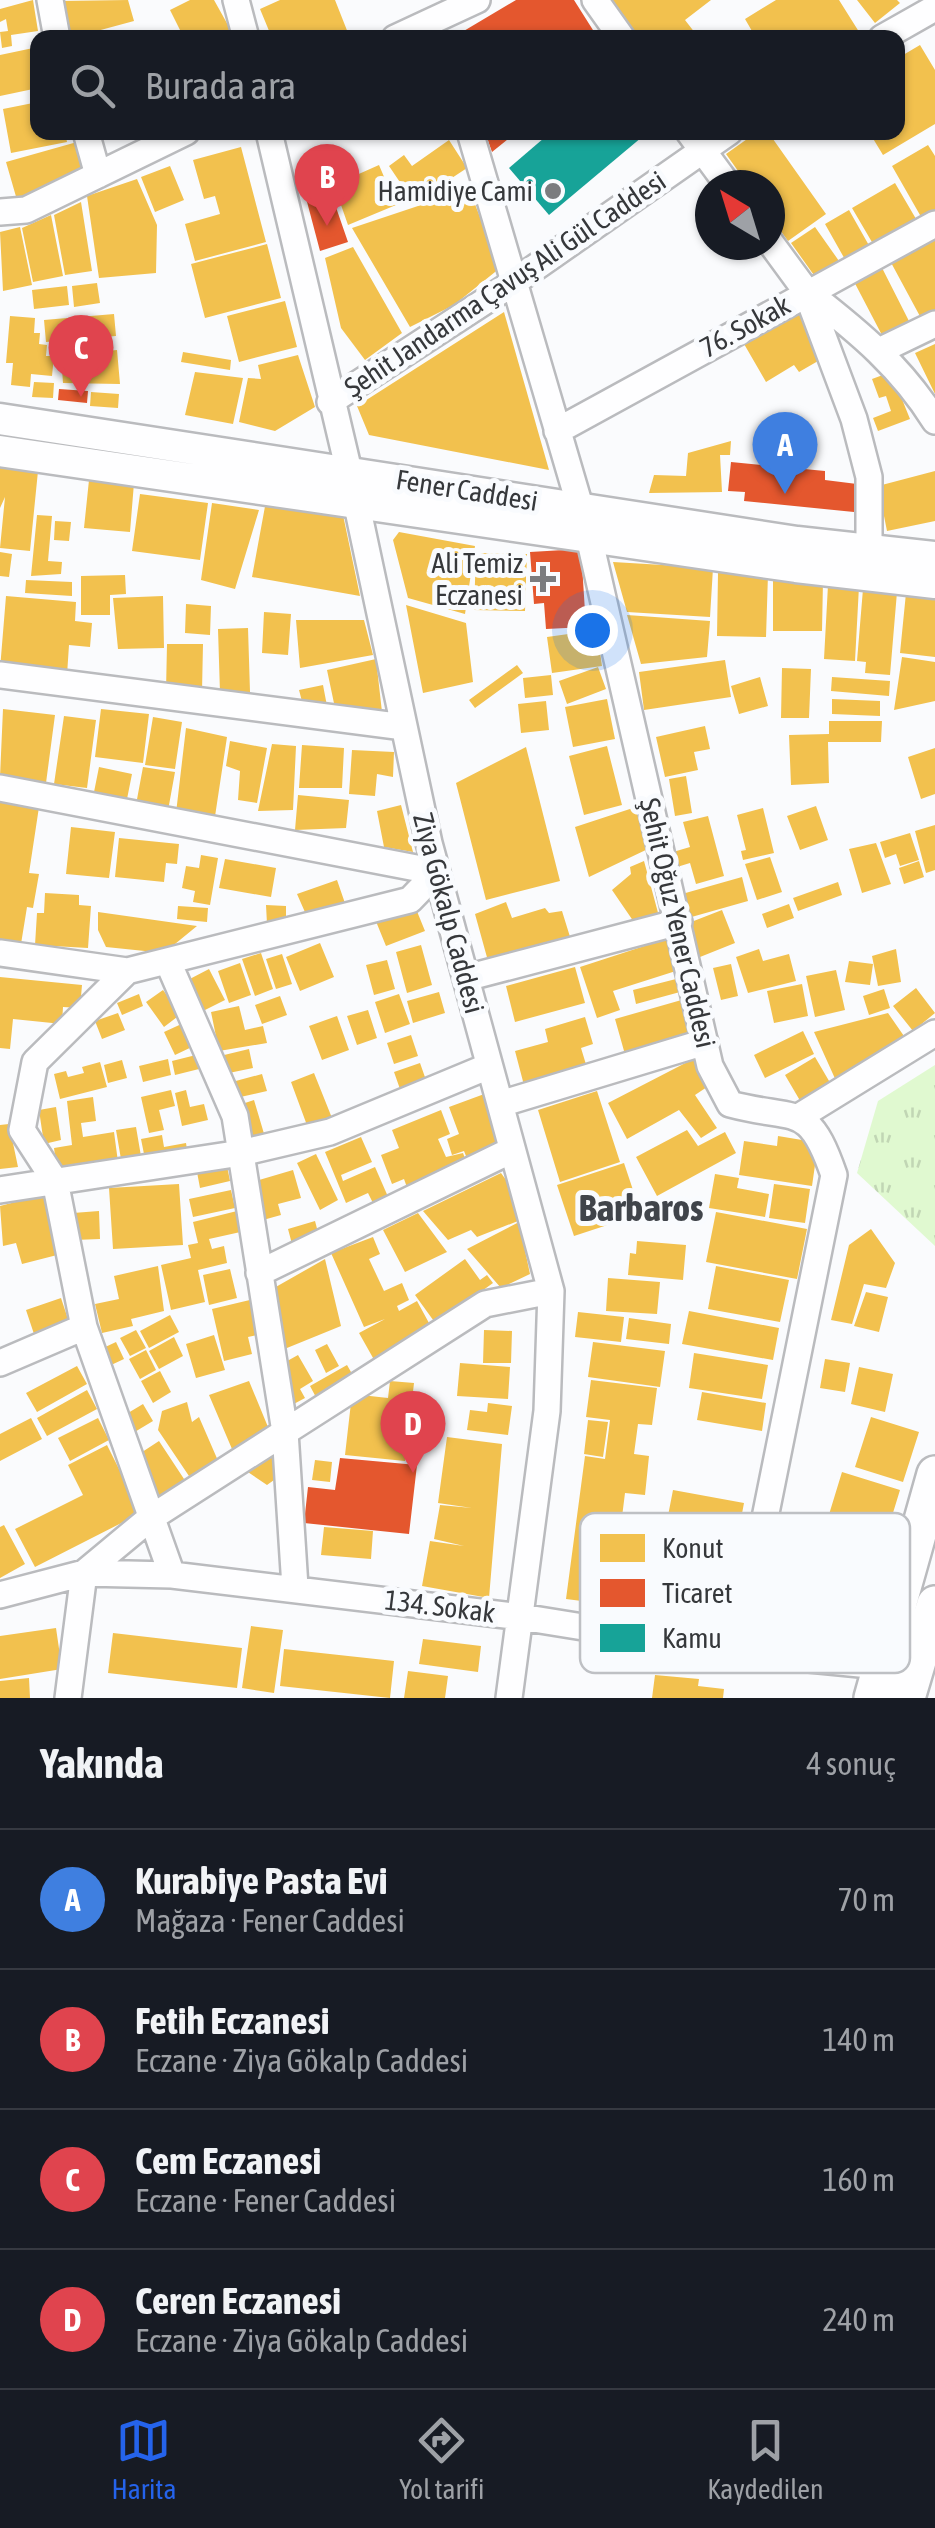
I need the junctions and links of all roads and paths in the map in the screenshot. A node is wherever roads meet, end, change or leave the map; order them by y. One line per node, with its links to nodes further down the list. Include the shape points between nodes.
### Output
1 (50, 0): 7 (street)
2 (236, 0): 8 (street)
3 (477, 0): 6 (street)
4 (595, 0): 10 (street)
5 (935, 8): 11 (street)
6 (437, 19): 9 (street)
7 (56, 30)
8 (244, 30)
9 (413, 30)
10 (616, 30)
11 (896, 30)
12 (88, 140): 18 (street)
13 (170, 140): 18 (street)
14 (271, 140): 26 (street, Ziya Gökalp Caddesi)
15 (472, 140): 22 (street, Şehit Oğuz Yener Caddesi)
16 (696, 142): 17 (street); 22 (street, Şehit Jandarma Çavuş Ali Gül Caddesi)
17 (717, 170)
18 (98, 175): 19 (street, via 26,210)
19 (0, 212)
20 (935, 224): 23 (street, 76. Sokak)
21 (783, 260): 23 (street)
22 (513, 283): 26 (street, Şehit Jandarma Çavuş Ali Gül Caddesi); 29 (street, Şehit Oğuz Yener Caddesi)
23 (806, 291): 25 (street); 29 (street, 76. Sokak); 34 (street, via 869,477)
24 (935, 324): 25 (street)
25 (881, 350): 28 (street)
26 (330, 402): 31 (street, Ziya Gökalp Caddesi)
27 (0, 418): 31 (main road, Fener Caddesi)
28 (935, 421)
29 (556, 431): 33 (street, Şehit Oğuz Yener Caddesi)
30 (0, 450): 32 (main road, Fener Caddesi)
31 (347, 470): 32 (street, Ziya Gökalp Caddesi); 33 (main road, Fener Caddesi)
32 (356, 501): 33 (main road, Fener Caddesi); 38 (street, Ziya Gökalp Caddesi)
33 (584, 523): 34 (main road, Fener Caddesi); 36 (main road, Fener Caddesi); 41 (street, Şehit Oğuz Yener Caddesi)
34 (868, 550): 35 (main road, Fener Caddesi)
35 (935, 557)
36 (935, 582)
37 (0, 676): 38 (street)
38 (404, 727): 40 (street, Ziya Gökalp Caddesi)
39 (0, 788): 40 (street)
40 (437, 872): 43 (street, via 410,900); 45 (street, Ziya Gökalp Caddesi)
41 (679, 922): 45 (street); 47 (street, Şehit Oğuz Yener Caddesi)
42 (0, 952): 44 (street)
43 (168, 962): 44 (street); 52 (street, via 236,1116)
44 (128, 971): 53 (street, via 34,1062 22,1130)
45 (466, 978): 48 (street, Ziya Gökalp Caddesi)
46 (935, 1032): 50 (street)
47 (705, 1042): 49 (street); 50 (street, Şehit Oğuz Yener Caddesi, via 730,1104)
48 (489, 1066): 49 (street, Ziya Gökalp Caddesi); 52 (street, via 330,1132)
49 (500, 1104): 51 (street, Ziya Gökalp Caddesi)
50 (797, 1118): 61 (street, via 819,1132 834,1175)
51 (512, 1150): 55 (street); 56 (street, Ziya Gökalp Caddesi)
52 (242, 1152): 53 (street); 55 (street)
53 (56, 1181): 54 (street); 57 (street)
54 (0, 1190)
55 (259, 1273): 59 (street)
56 (551, 1291): 59 (street, via 485,1304); 69 (street, Ziya Gökalp Caddesi, via 547,1411)
57 (84, 1327): 58 (street); 62 (street)
58 (0, 1363)
59 (285, 1432): 62 (street); 66 (street)
60 (935, 1474): 63 (highway)
61 (766, 1513)
62 (149, 1520): 64 (street); 65 (street)
63 (910, 1562)
64 (84, 1573): 65 (street, 134. Sokak); 67 (street, 134. Sokak); 73 (street)
65 (172, 1575): 66 (street, 134. Sokak)
66 (296, 1587): 69 (street, 134. Sokak)
67 (0, 1595)
68 (935, 1604): 75 (highway)
69 (521, 1616): 70 (street, 134. Sokak); 74 (street, Ziya Gökalp Caddesi)
70 (580, 1626)
71 (835, 1673): 72 (street, 134. Sokak)
72 (876, 1682)
73 (68, 1698)
74 (509, 1698)
75 (907, 1698)

